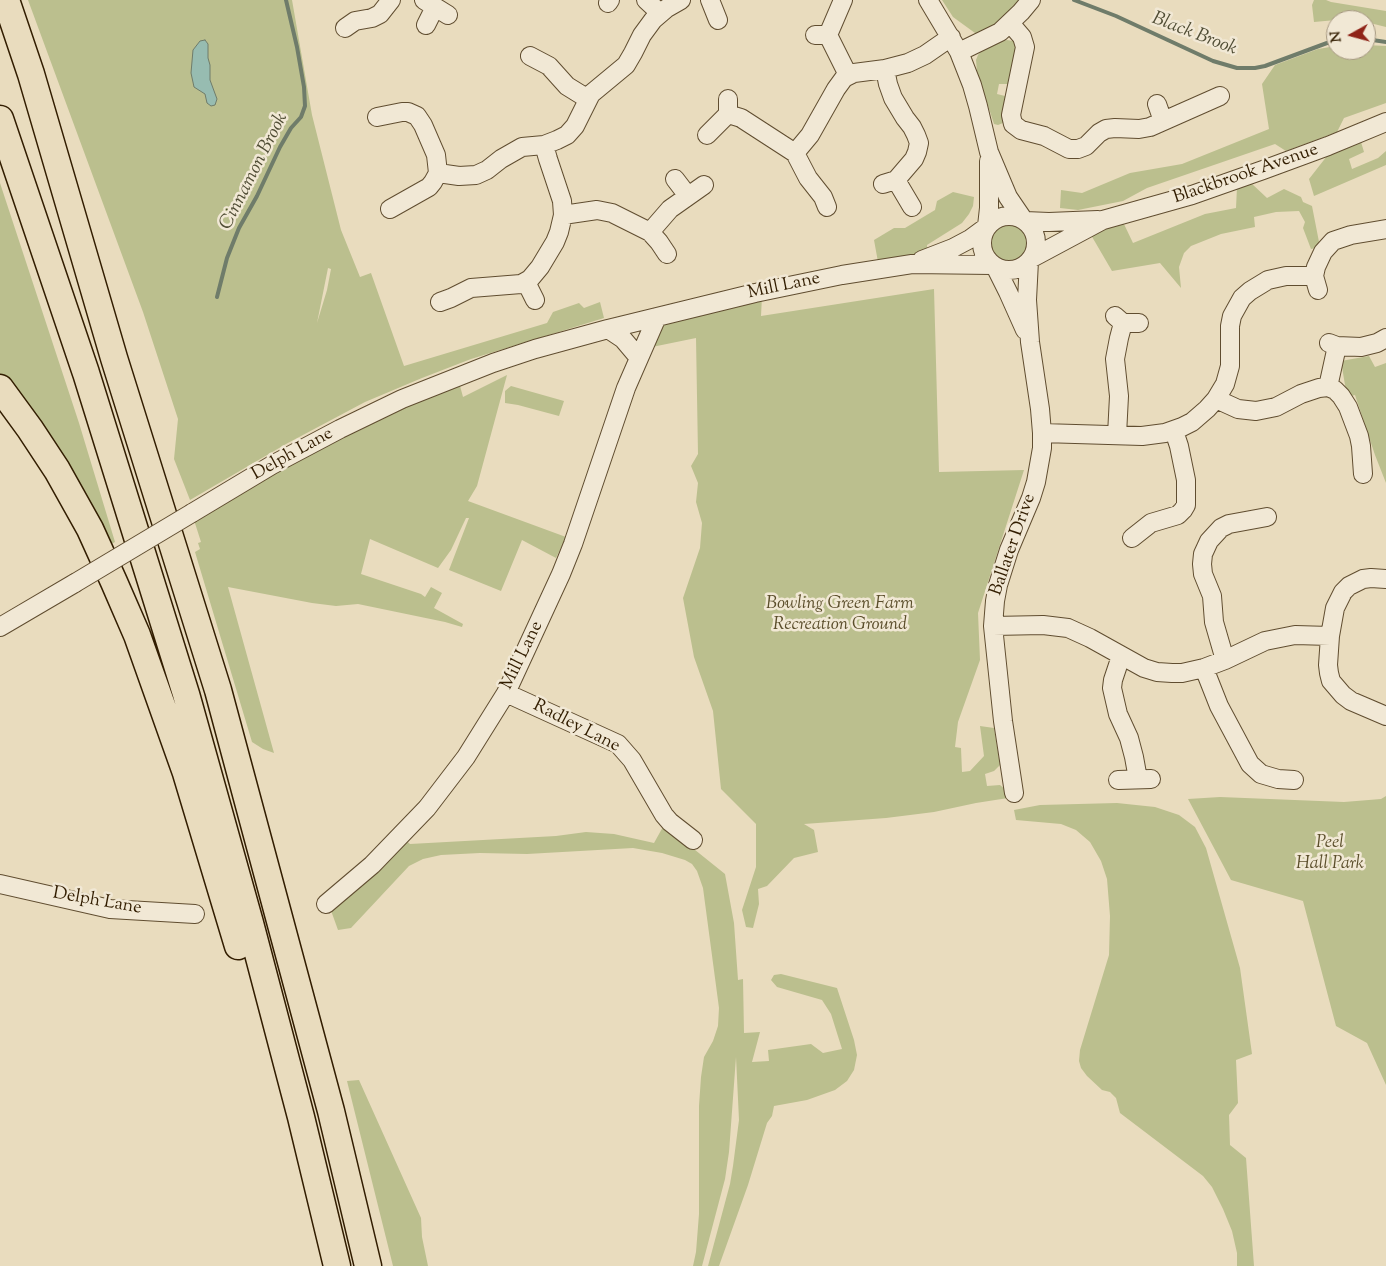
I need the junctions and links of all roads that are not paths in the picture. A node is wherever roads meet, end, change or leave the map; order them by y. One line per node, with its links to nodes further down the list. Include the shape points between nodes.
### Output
1 (6, 0): 56 (highway)
2 (391, 0): 11 (street, via 376,16)
3 (646, 0): 10 (street)
4 (680, 0): 10 (street)
5 (710, 0): 12 (street)
6 (843, 0): 19 (street, via 822,35)
7 (928, 0): 16 (street)
8 (1031, 0): 13 (street)
9 (436, 7): 14 (street)
10 (660, 14): 21 (street, via 642,35 626,65)
11 (350, 19)
12 (718, 20)
13 (1010, 23): 16 (street, via 994,36); 25 (street, via 1022,37 1025,51 1009,92 1015,127 1044,136 1069,149 1078,149 1106,129 1144,128)
14 (426, 25)
15 (0, 38): 56 (highway)
16 (955, 45): 18 (street); 29 (street, via 972,85)
17 (528, 56): 21 (street, via 549,66 567,86)
18 (885, 69): 19 (street); 36 (street, via 893,98 912,127 918,143 914,159 890,182)
19 (848, 75): 30 (street)
20 (1220, 96): 25 (street)
21 (588, 99): 28 (street, via 571,130 563,138)
22 (1156, 104): 25 (street)
23 (377, 117): 31 (street, via 402,112 417,116 436,155)
24 (0, 119): 84 (highway, via 86,372 186,694 250,923)
25 (1163, 121)
26 (1386, 122): 40 (street, Blackbrook Avenue, via 1192,195)
27 (708, 135): 30 (street, via 728,107)
28 (544, 145): 31 (street, via 522,147 476,175); 38 (street, via 562,201)
29 (989, 152): 39 (street, via 1008,196); 41 (street)
30 (795, 153): 35 (street)
31 (438, 172): 37 (street, via 429,187)
32 (675, 179): 34 (street)
33 (704, 185): 34 (street)
34 (688, 196): 43 (street, via 670,209)
35 (827, 207)
36 (912, 208)
37 (389, 210)
38 (563, 215): 43 (street, via 602,210); 48 (street, via 552,248)
39 (1024, 220): 40 (street, Blackbrook Avenue); 41 (street, via 1008,215 993,220); 45 (street, via 1035,234 1035,250)
40 (1103, 220): 45 (street, Blackbrook Avenue)
41 (986, 227): 46 (street, Mill Lane, via 953,248); 47 (street, via 981,244)
42 (1386, 229): 60 (street, via 1333,241 1316,267 1316,283 1277,277 1242,298 1230,326 1228,375)
43 (650, 232): 44 (street)
44 (668, 254)
45 (1030, 259): 47 (street, via 1016,269); 55 (street, Ballater Drive, via 1027,300)
46 (912, 264): 47 (street, Mill Lane); 51 (street, Mill Lane, via 783,287)
47 (994, 266): 55 (street, Ballater Drive)
48 (526, 282): 49 (street); 50 (street, via 516,286 471,288)
49 (535, 300)
50 (439, 302)
51 (657, 316): 53 (street, Mill Lane); 57 (street, Mill Lane)
52 (1126, 321): 63 (street, via 1115,359 1119,396)
53 (608, 329): 57 (street, via 623,339); 69 (street, Delph Lane, bridge, via 501,360 402,399 340,429 272,465)
54 (1386, 338): 58 (street, via 1369,346 1333,344)
55 (1030, 342): 62 (street, Ballater Drive)
56 (114, 358): 85 (highway, via 218,690 331,1110)
57 (640, 358): 74 (street, Mill Lane, via 626,388 561,574)
58 (1328, 387): 60 (street, via 1310,390 1276,407 1256,411 1238,409); 64 (street, via 1341,396 1353,417 1361,446)
59 (0, 388): 83 (highway, via 57,470 85,521 137,635 210,851)
60 (1216, 399): 61 (street, via 1192,422)
61 (1174, 431): 63 (street, via 1154,435); 66 (street, via 1186,480 1186,505 1178,515 1151,523)
62 (1042, 433): 63 (street); 68 (street, Ballater Drive, via 1036,482 1003,567)
63 (1117, 435)
64 (1363, 476)
65 (1269, 516): 72 (street, via 1221,528 1203,554 1203,574 1212,596 1214,622)
66 (1131, 540)
67 (1386, 579): 70 (street, via 1371,578 1349,586 1335,608)
68 (993, 626): 71 (street, via 1068,628); 78 (street, Ballater Drive)
69 (0, 627)
70 (1330, 636): 72 (street, via 1295,635 1265,641); 75 (street, via 1331,681 1352,701)
71 (1121, 656): 73 (street, via 1157,672 1182,673); 76 (street, via 1112,688 1118,714 1145,778)
72 (1225, 660): 73 (street)
73 (1204, 668): 77 (street, via 1219,706 1250,764 1261,774)
74 (506, 693): 79 (street, Radley Lane, via 618,744 632,760 670,822); 81 (street, Mill Lane, via 466,756 426,808 372,865)
75 (1386, 716)
76 (1118, 780)
77 (1294, 780)
78 (1007, 784)
79 (693, 840)
80 (0, 884): 82 (street, Delph Lane, via 110,909)
81 (326, 904)
82 (195, 914)
83 (323, 1266)
84 (337, 1266)
85 (368, 1266)

